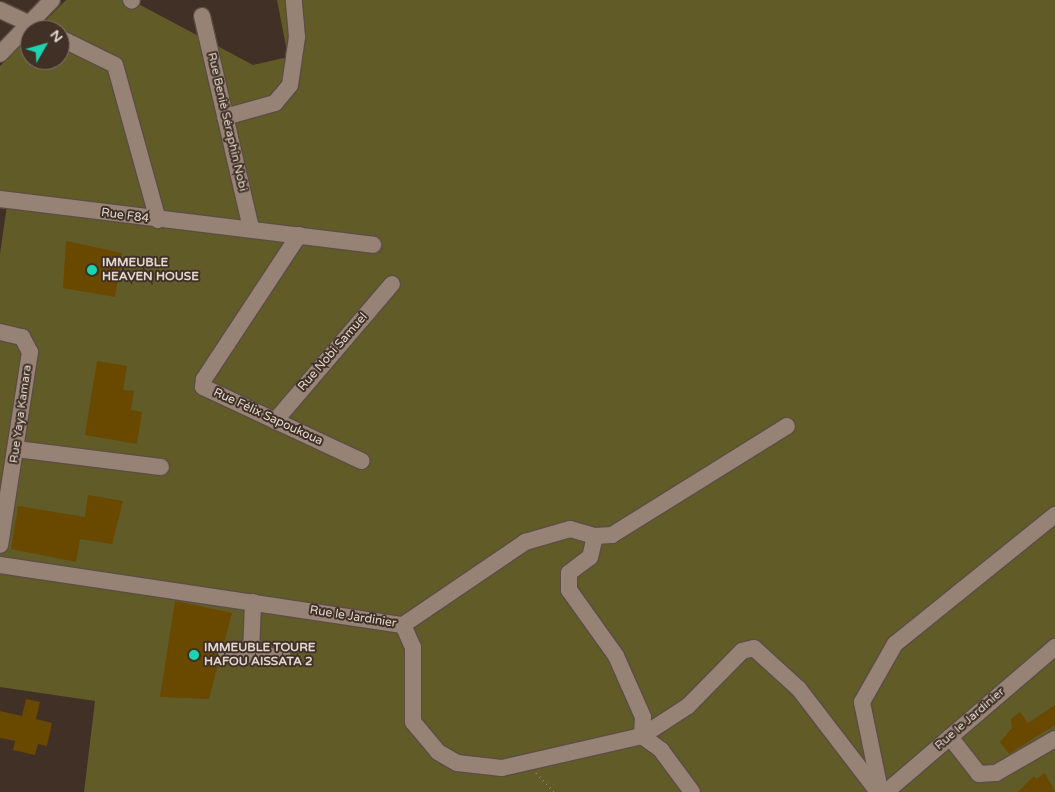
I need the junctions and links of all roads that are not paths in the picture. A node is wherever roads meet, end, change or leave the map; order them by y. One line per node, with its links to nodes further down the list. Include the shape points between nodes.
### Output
1 (52, 0): 6 (street)
2 (294, 0): 10 (street, via 297,37 290,85 275,103)
3 (0, 10): 5 (street)
4 (202, 16): 10 (street, Rue Benié Séraphin Nobi)
5 (21, 20)
6 (40, 20)
7 (20, 39): 9 (street)
8 (70, 43): 12 (street, via 115,65)
9 (0, 54)
10 (225, 117): 13 (street, Rue Benié Séraphin Nobi)
11 (0, 199): 12 (street, Rue F84)
12 (158, 220): 13 (street, Rue F84)
13 (251, 228): 14 (street, Rue F84)
14 (299, 234): 15 (street, Rue F84); 18 (street, Rue Félix Sapoukoua, via 204,379 203,387)
15 (373, 245)
16 (392, 284): 18 (street, Rue Nobi Samuel)
17 (0, 332): 20 (street, Rue Yaya Kamara, via 22,337 30,352)
18 (275, 420): 21 (street, Rue Félix Sapoukoua)
19 (787, 426): 24 (street, via 612,535)
20 (16, 449): 22 (street); 25 (street, Rue Yaya Kamara)
21 (362, 461)
22 (161, 466)
23 (1055, 515): 37 (street, via 896,644 862,702)
24 (595, 536): 28 (street, via 570,529 525,542); 33 (street, via 590,557 569,573 569,590 616,656 643,717)
25 (0, 545)
26 (0, 565): 27 (street, Rue le Jardinier)
27 (253, 602): 28 (street, Rue le Jardinier); 31 (street)
28 (403, 625): 33 (street, Rue le Jardinier, via 413,647 412,722 422,737 457,763 502,768)
29 (1055, 647): 34 (street, Rue le Jardinier)
30 (226, 653): 31 (street)
31 (251, 655): 32 (street)
32 (283, 657)
33 (642, 736): 36 (street, via 661,750); 37 (street, Rue le Jardinier, via 688,706 742,651 754,648 799,689)
34 (950, 736): 35 (street, via 979,774 996,773); 38 (street, Rue le Jardinier)
35 (1055, 739)
36 (692, 792)
37 (880, 792)
38 (886, 792)

